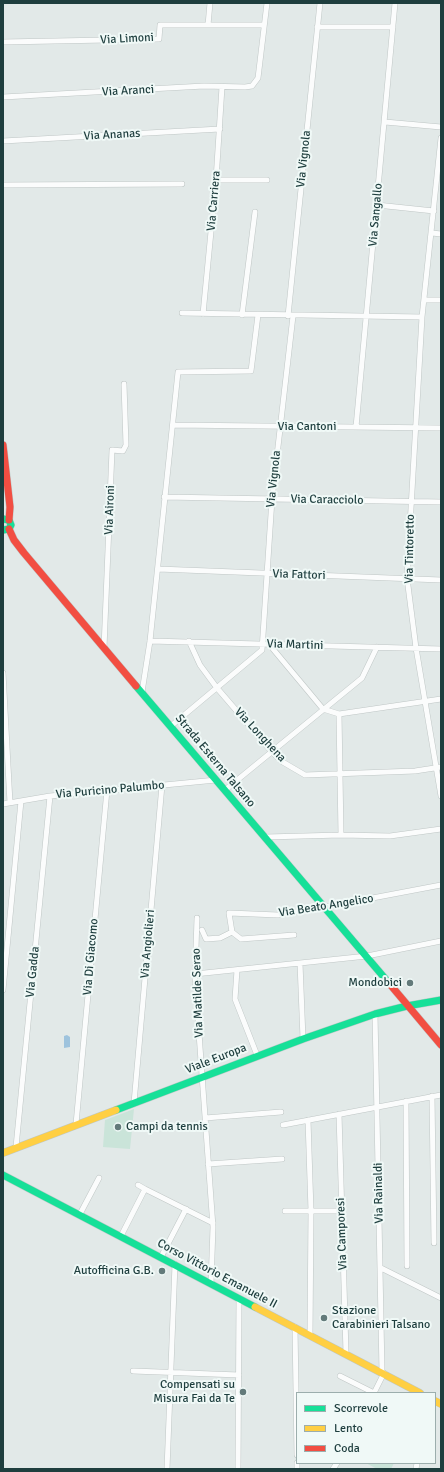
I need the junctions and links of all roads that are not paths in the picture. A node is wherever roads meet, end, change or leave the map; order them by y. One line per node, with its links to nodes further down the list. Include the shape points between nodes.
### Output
1 (210, 3): 5 (street)
2 (267, 3): 6 (street)
3 (320, 3): 7 (street, Via Vignola)
4 (395, 3): 8 (street, Via Sangallo)
5 (208, 25): 6 (street, Via Limoni); 9 (street, Via Limoni, via 160,25 159,39)
6 (264, 25): 10 (street, Via Aranci, via 258,78 252,86)
7 (317, 26): 8 (street); 33 (street, Via Vignola)
8 (393, 27): 12 (street, Via Sangallo)
9 (3, 42)
10 (222, 87): 11 (street, Via Aranci); 14 (street, Via Carriera)
11 (3, 97)
12 (385, 122): 13 (street); 22 (street, Via Sangallo)
13 (441, 127)
14 (220, 130): 16 (street, Via Ananas); 18 (street, Via Carriera)
15 (441, 138): 17 (street, Via Tintoretto)
16 (3, 141)
17 (439, 176): 23 (street, Via Tintoretto)
18 (216, 180): 19 (street); 30 (street, Via Carriera)
19 (267, 180)
20 (182, 184): 21 (street)
21 (3, 185)
22 (377, 205): 23 (street); 34 (street, Via Sangallo)
23 (434, 211): 25 (street, Via Tintoretto)
24 (254, 212): 31 (street)
25 (432, 233): 26 (street); 27 (street, Via Tintoretto)
26 (441, 234)
27 (425, 300): 28 (street); 35 (street, Via Tintoretto)
28 (441, 300)
29 (182, 314): 30 (street)
30 (203, 314): 31 (street)
31 (242, 315): 32 (street)
32 (258, 316): 33 (street); 37 (street, via 251,371 178,372)
33 (291, 316): 34 (street); 38 (street, Via Vignola)
34 (367, 317): 35 (street); 39 (street, Via Sangallo)
35 (422, 317): 40 (street, Via Tintoretto)
36 (124, 384): 58 (street, Via Aironi, via 126,445 123,451 112,450)
37 (173, 425): 38 (street, Via Cantoni); 43 (street)
38 (280, 427): 39 (street, Via Cantoni); 44 (street, Via Vignola)
39 (356, 427): 40 (street, Via Cantoni)
40 (415, 427): 41 (street, Via Cantoni); 45 (street, Via Tintoretto)
41 (441, 428)
42 (3, 445): 47 (street, via 10,507)
43 (164, 497): 44 (street, Via Caracciolo); 49 (street)
44 (272, 499): 45 (street, Via Caracciolo); 50 (street, Via Vignola)
45 (411, 501): 46 (street, Via Caracciolo); 51 (street, Via Tintoretto)
46 (441, 502)
47 (6, 520): 48 (street, via 11,525)
48 (6, 530): 58 (street, Strada Esterna Talsano)
49 (158, 570): 50 (street, Via Fattori); 53 (street)
50 (268, 573): 51 (street, Via Fattori); 55 (street, Via Vignola)
51 (407, 578): 52 (street, Via Fattori); 59 (street, Via Tintoretto)
52 (441, 580)
53 (150, 641): 54 (street, Via Martini); 63 (street)
54 (189, 641): 55 (street, Via Martini); 62 (street, Via Longhena, via 200,664)
55 (263, 644): 56 (street, Via Martini); 62 (street, via 262,650)
56 (273, 644): 57 (street, Via Martini); 66 (street, via 273,649)
57 (377, 647): 59 (street, Via Martini); 66 (street, via 362,678)
58 (104, 648): 63 (street, Strada Esterna Talsano)
59 (416, 648): 60 (street, Via Martini); 65 (street, Via Tintoretto)
60 (441, 649)
61 (3, 673): 79 (street)
62 (217, 688): 68 (street); 69 (street, Via Longhena)
63 (142, 692): 68 (street, Strada Esterna Talsano)
64 (441, 699): 65 (street)
65 (425, 702): 67 (street); 70 (street, Via Tintoretto)
66 (323, 709): 67 (street); 69 (street)
67 (339, 714): 71 (street)
68 (171, 726): 72 (street, Strada Esterna Talsano)
69 (272, 752): 71 (street, Via Longhena, via 281,761 305,775); 75 (street)
70 (438, 767): 71 (street, Via Longhena, via 415,771); 77 (street, Via Tintoretto)
71 (340, 774): 82 (street)
72 (216, 780): 73 (street, Via Puricino Palumbo); 75 (street, Strada Esterna Talsano)
73 (162, 785): 74 (street, Via Puricino Palumbo); 106 (street, Via Angiolieri)
74 (107, 790): 76 (street, Via Puricino Palumbo); 112 (street, Via Di Giacomo)
75 (225, 790): 83 (street, Strada Esterna Talsano)
76 (50, 796): 78 (street, Via Puricino Palumbo); 114 (street, Via Gadda)
77 (441, 796)
78 (21, 801): 79 (street, Via Puricino Palumbo); 95 (street)
79 (10, 803): 80 (street, Via Puricino Palumbo)
80 (3, 804)
81 (441, 829): 82 (street, via 390,836)
82 (341, 834): 83 (street)
83 (266, 837): 85 (street, Strada Esterna Talsano)
84 (441, 885): 85 (street, Via Beato Angelico)
85 (325, 907): 88 (street, Via Beato Angelico, via 278,915 229,913); 91 (street, Strada Esterna Talsano)
86 (197, 918): 94 (street, Via Matilde Serao)
87 (202, 930): 88 (street, via 206,939 220,938)
88 (232, 932): 89 (street, Via Beato Angelico, via 241,939)
89 (294, 935)
90 (441, 942): 91 (street)
91 (367, 956): 92 (street); 97 (street, Strada Esterna Talsano)
92 (300, 963): 93 (street); 99 (street)
93 (237, 970): 94 (street); 101 (street, via 235,999)
94 (195, 974): 102 (street, Via Matilde Serao)
95 (3, 990)
96 (441, 1000): 97 (street, Viale Europa)
97 (407, 1006): 98 (street, Viale Europa); 100 (street, Strada Esterna Talsano)
98 (375, 1014): 99 (street, Viale Europa); 107 (street, Via Rainaldi)
99 (303, 1039): 101 (street, Viale Europa)
100 (441, 1044)
101 (257, 1056): 102 (street, Viale Europa)
102 (202, 1077): 106 (street, Viale Europa); 110 (street, Via Matilde Serao)
103 (441, 1095): 104 (street)
104 (432, 1096): 105 (street); 129 (street)
105 (406, 1101): 107 (street); 132 (street)
106 (134, 1103): 112 (street, Viale Europa)
107 (378, 1106): 109 (street); 133 (street, Via Rainaldi)
108 (281, 1112): 110 (street)
109 (339, 1114): 111 (street); 125 (street, Via Camporesi)
110 (205, 1118): 117 (street, Via Matilde Serao)
111 (308, 1120): 113 (street); 124 (street)
112 (76, 1124): 114 (street, Viale Europa)
113 (283, 1124)
114 (16, 1147): 115 (street, Viale Europa)
115 (3, 1153)
116 (282, 1159): 117 (street)
117 (208, 1164): 127 (street, Via Matilde Serao)
118 (3, 1175): 126 (street, Corso Vittorio Emanuele II)
119 (99, 1178): 126 (street)
120 (138, 1185): 121 (street)
121 (145, 1188): 122 (street); 128 (street)
122 (186, 1209): 127 (street); 130 (street)
123 (285, 1211): 124 (street)
124 (311, 1211): 125 (street); 138 (street)
125 (342, 1211): 139 (street, Via Camporesi)
126 (80, 1214): 128 (street, Corso Vittorio Emanuele II)
127 (213, 1223): 134 (street, Via Matilde Serao)
128 (121, 1236): 130 (street, Corso Vittorio Emanuele II)
129 (434, 1243)
130 (161, 1257): 131 (street, Corso Vittorio Emanuele II)
131 (175, 1264): 134 (street, Corso Vittorio Emanuele II); 141 (street)
132 (407, 1266)
133 (381, 1268): 136 (street); 142 (street, Via Rainaldi)
134 (211, 1284): 135 (street, Corso Vittorio Emanuele II)
135 (239, 1298): 137 (street, Corso Vittorio Emanuele II); 143 (street)
136 (441, 1298)
137 (295, 1327): 138 (street, Corso Vittorio Emanuele II); 145 (street)
138 (310, 1335): 139 (street, Corso Vittorio Emanuele II)
139 (346, 1353): 142 (street, Corso Vittorio Emanuele II)
140 (133, 1371): 141 (street)
141 (171, 1372): 143 (street); 149 (street)
142 (383, 1373): 147 (street); 148 (street, Corso Vittorio Emanuele II)
143 (238, 1375): 150 (street)
144 (340, 1376): 146 (street)
145 (296, 1392)
146 (372, 1392)
147 (374, 1392)
148 (418, 1392)
149 (167, 1469)
150 (238, 1469)

